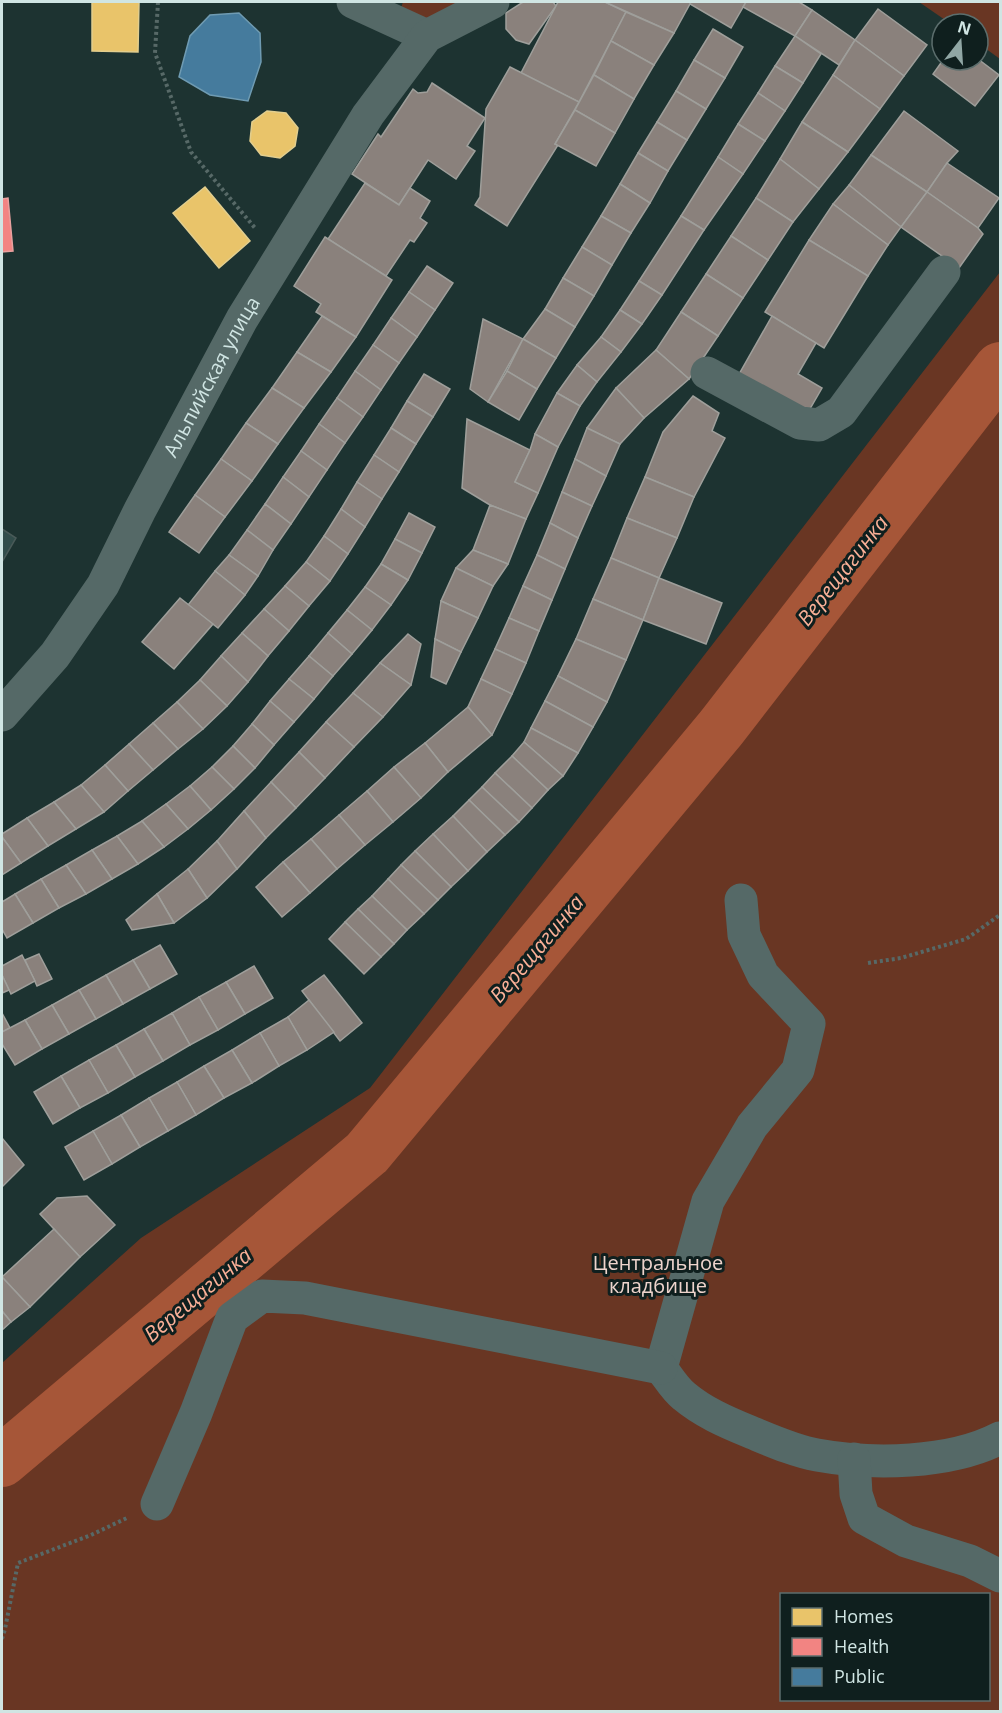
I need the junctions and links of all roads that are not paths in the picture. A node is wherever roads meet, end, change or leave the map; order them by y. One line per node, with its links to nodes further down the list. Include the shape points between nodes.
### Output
1 (353, 2): 3 (street)
2 (494, 2): 3 (street)
3 (427, 36): 6 (street, Альпийская улица, via 368,115 242,319 103,585 55,655)
4 (944, 272): 5 (street, via 841,412 819,425 800,423)
5 (707, 373)
6 (2, 716)
7 (741, 900): 8 (street, via 744,935 764,975 809,1024 798,1070 752,1126 708,1201)
8 (661, 1368): 10 (street, via 684,1396 719,1419 815,1455); 11 (street, via 305,1298 262,1296 232,1318)
9 (1000, 1438): 10 (street, via 987,1445 919,1461)
10 (854, 1460): 12 (street, via 856,1494 864,1518 906,1541 970,1561)
11 (157, 1504)
12 (1000, 1576)

